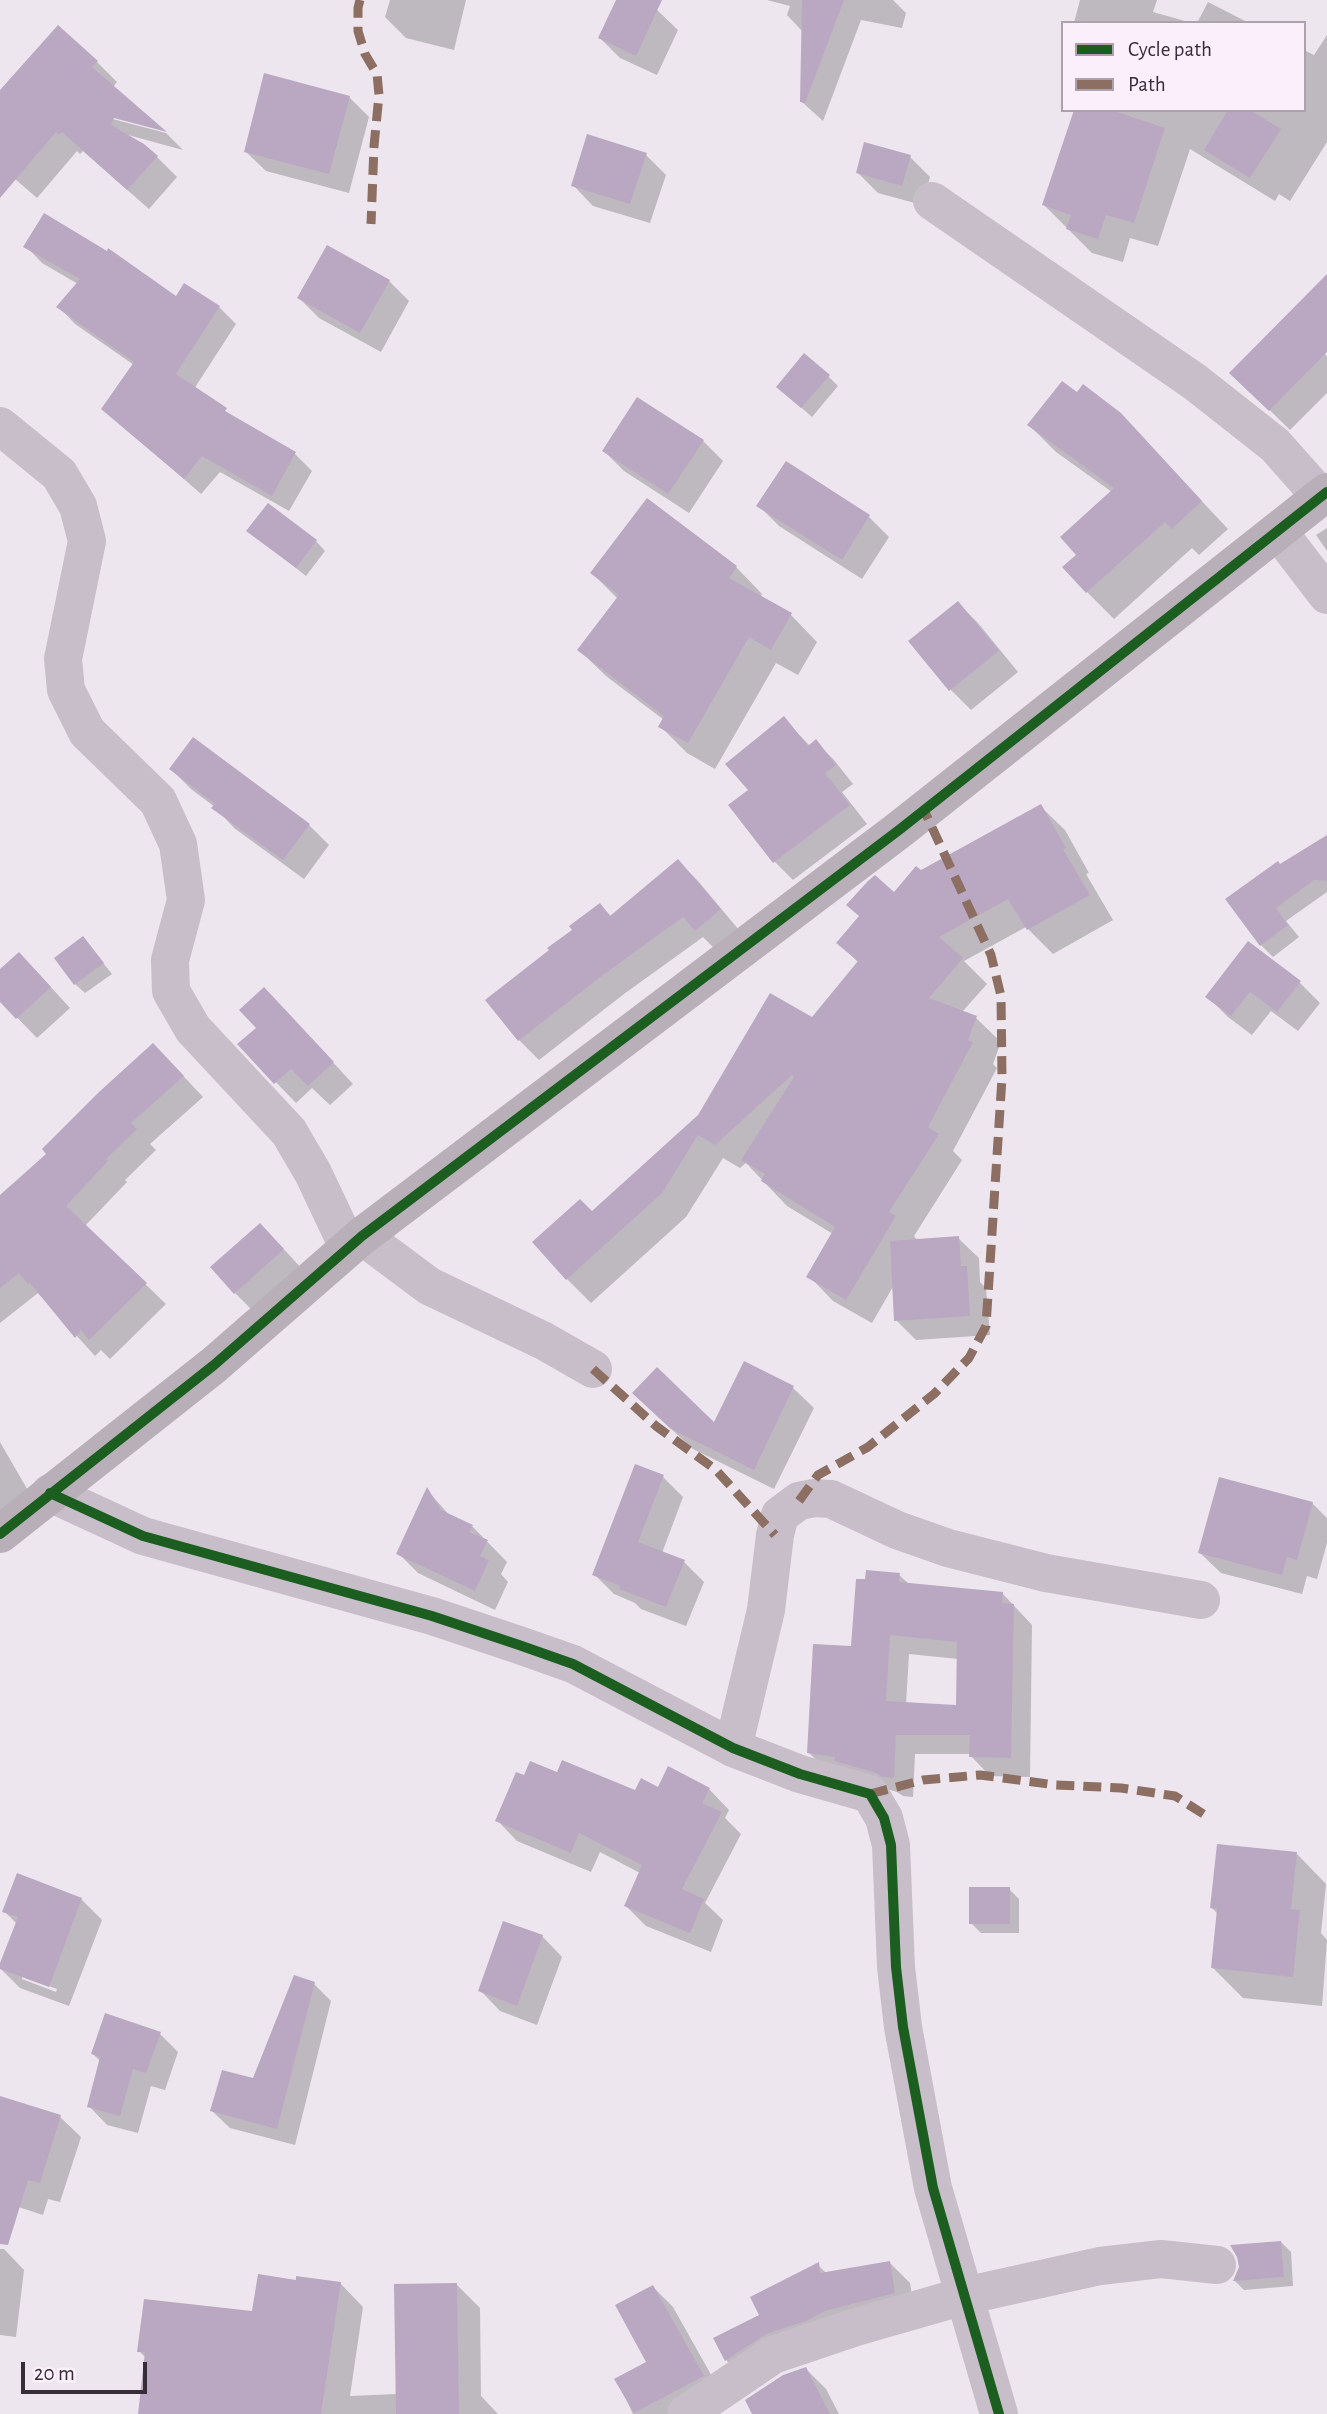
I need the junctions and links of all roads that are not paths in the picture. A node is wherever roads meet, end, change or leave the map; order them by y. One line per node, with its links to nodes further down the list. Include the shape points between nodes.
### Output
1 (932, 201): 3 (street, via 1195,383 1275,445)
2 (0, 426): 6 (street, via 58,474 78,506 87,541 63,659 66,690 87,732 158,801 178,844 186,900 170,960 171,991 193,1029 289,1132)
3 (1324, 495): 4 (street)
4 (1279, 531): 5 (street); 6 (street, via 899,830)
5 (1327, 596)
6 (355, 1242): 7 (street, via 429,1286); 8 (street, via 214,1365)
7 (593, 1369)
8 (50, 1493): 9 (street); 11 (street, via 143,1536 432,1616 573,1664)
9 (0, 1534)
10 (1201, 1600): 11 (street, via 1046,1573 897,1531 831,1499 799,1501 780,1515 766,1610)
11 (733, 1748): 13 (street, via 870,1794 884,1818 891,1845 903,2027 933,2188)
12 (1217, 2265): 13 (street, via 1161,2259 1100,2266)
13 (964, 2296): 14 (street, via 773,2355); 15 (street)
14 (686, 2414)
15 (999, 2414)

